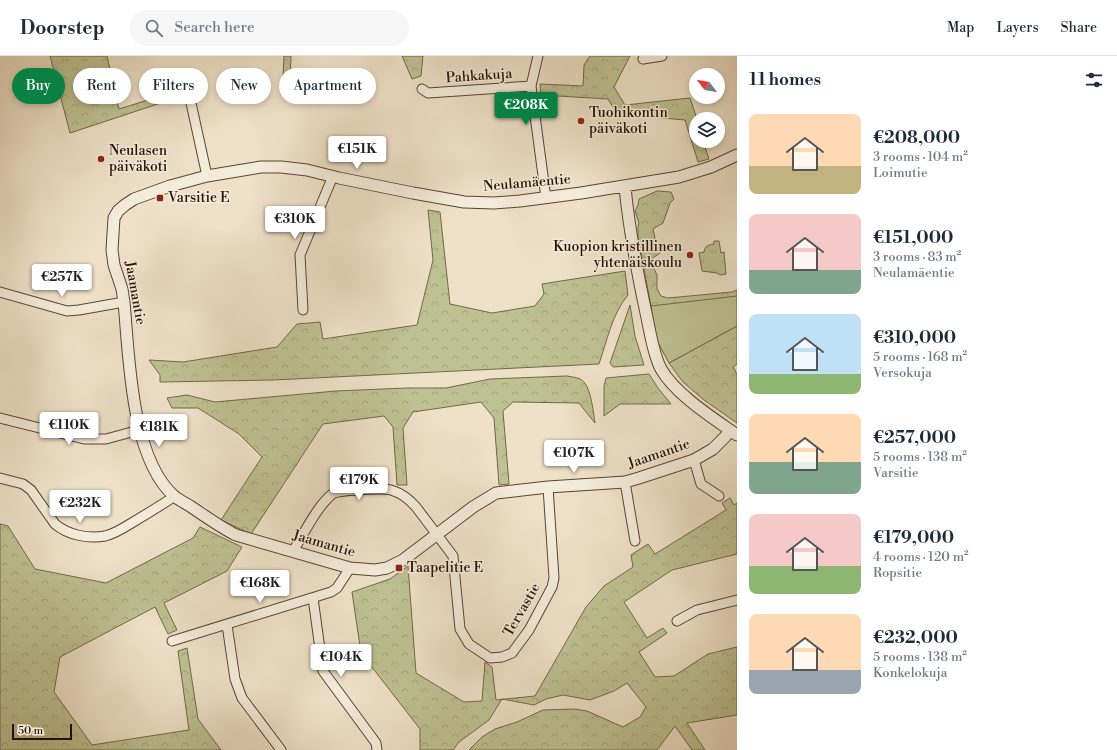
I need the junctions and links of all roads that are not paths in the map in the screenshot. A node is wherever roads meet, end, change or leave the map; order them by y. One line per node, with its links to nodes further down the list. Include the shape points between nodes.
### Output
1 (538, 56): 4 (street)
2 (662, 56): 3 (street)
3 (643, 59)
4 (531, 86): 5 (street, Pahkakuja); 11 (street)
5 (425, 91)
6 (191, 104): 8 (street)
7 (737, 155): 10 (street, Neulamäentie, via 685,175)
8 (207, 176): 9 (street, Neulamäentie, via 261,167 281,167); 12 (street, Neulamäentie, via 134,199 121,208)
9 (333, 176): 11 (street, Neulamäentie, via 464,202 494,203); 15 (street, via 300,255)
10 (624, 186): 11 (street, Neulamäentie); 18 (street, via 635,260 653,346 661,369 682,393)
11 (546, 198)
12 (114, 218): 14 (street, Jaamantie, via 112,250)
13 (0, 292): 14 (street, via 67,311)
14 (124, 302): 17 (street, Jaamantie)
15 (303, 310)
16 (0, 418): 17 (street, via 84,439 106,439)
17 (139, 430): 23 (street, Jaamantie, via 153,466)
18 (733, 433): 19 (street, Jaamantie)
19 (694, 460): 21 (street, Jaamantie); 24 (street, via 700,484)
20 (0, 478): 23 (street, via 23,484 31,490 59,528 83,536 105,536 114,533)
21 (625, 482): 22 (street, Jaamantie); 26 (street)
22 (548, 487): 25 (street, Jaamantie, via 496,493); 25 (street, Tervastie, via 554,578 552,588 529,630 512,653 490,658 463,637 453,556)
23 (175, 496): 27 (street, Jaamantie, via 236,535)
24 (719, 496)
25 (436, 535): 27 (street, via 411,501 397,492 339,491 332,493 324,502); 28 (street, Jaamantie, via 403,560 387,568)
26 (635, 540)
27 (293, 551): 28 (street, Jaamantie)
28 (350, 568): 29 (street, via 337,588)
29 (313, 598): 32 (street); 35 (street, via 323,671 376,743)
30 (737, 600): 31 (street, via 696,610)
31 (677, 621)
32 (227, 625): 33 (street); 34 (street, via 235,679 242,698)
33 (172, 641)
34 (281, 750)
35 (377, 750)

